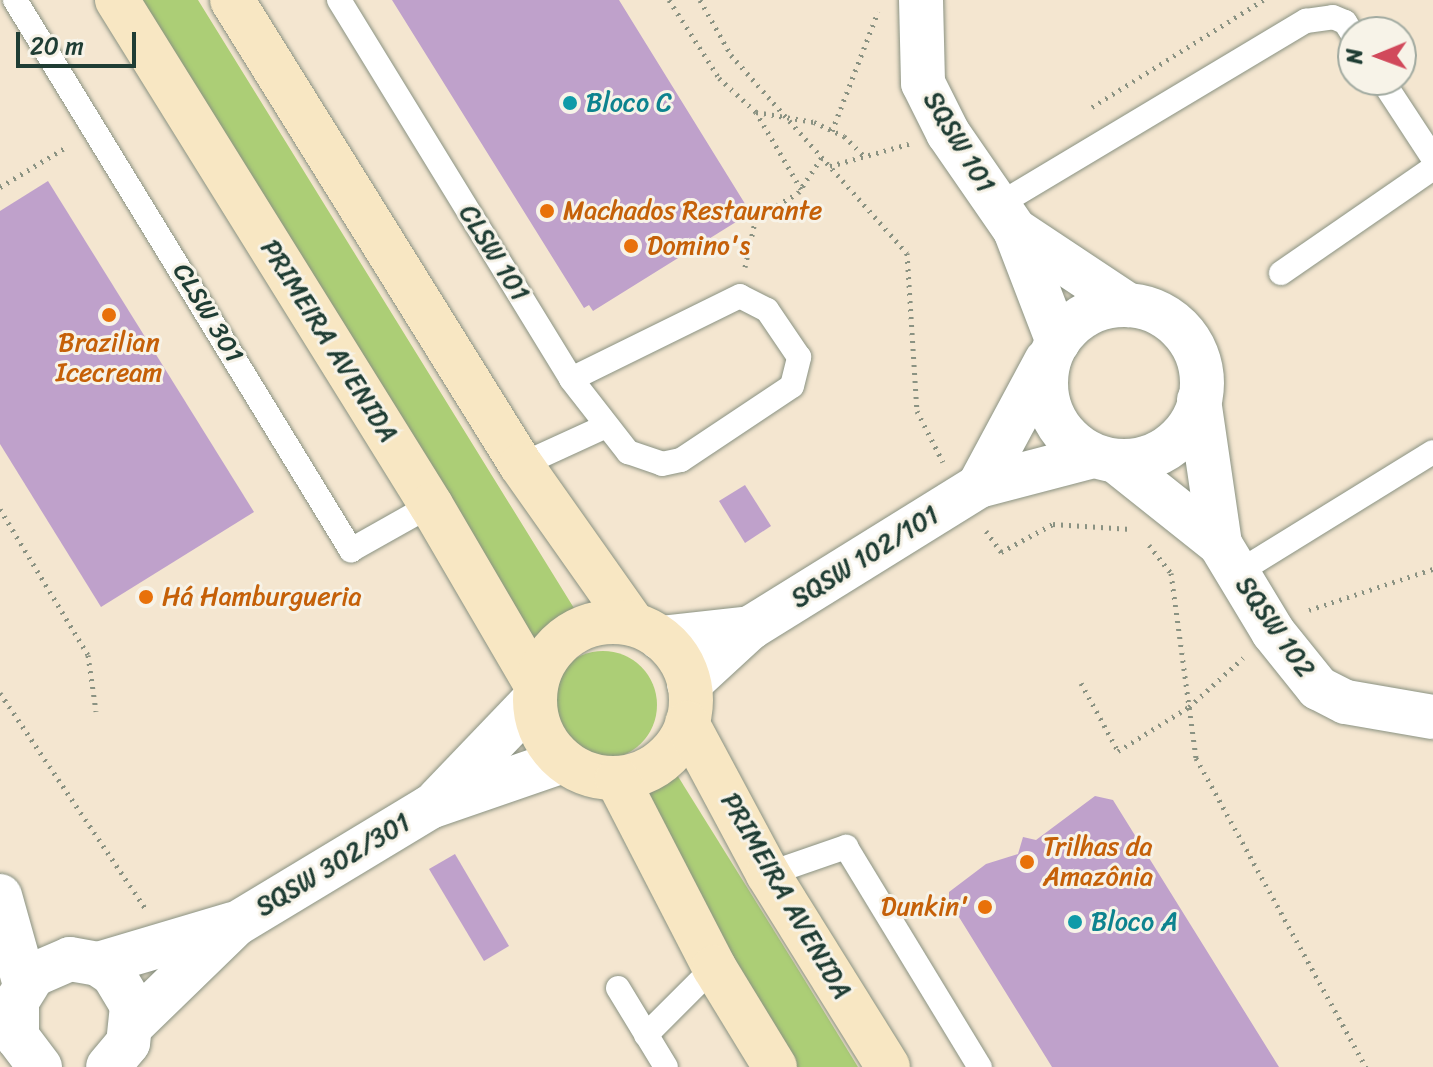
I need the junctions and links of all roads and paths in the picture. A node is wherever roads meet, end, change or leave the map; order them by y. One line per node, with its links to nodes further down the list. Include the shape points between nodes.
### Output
1 (15, 0): 15 (lane, CLSW 301)
2 (117, 0): 37 (main road, PRIMEIRA AVENIDA)
3 (232, 0): 35 (main road)
4 (339, 0): 30 (lane, CLSW 101)
5 (669, 0): 13 (path, via 719,78)
6 (700, 0): 14 (path, via 731,55)
7 (883, 0): 16 (path)
8 (921, 0): 17 (street, SQSW 101, via 923,83)
9 (1263, 0): 12 (path)
10 (1337, 19): 25 (lane, via 1306,21)
11 (1392, 96): 20 (lane)
12 (1089, 109)
13 (756, 112): 14 (path); 24 (path)
14 (786, 117): 16 (path); 19 (path)
15 (96, 130): 23 (path); 37 (lane, CLSW 301, via 351,550)
16 (832, 131): 18 (path)
17 (948, 133): 18 (path); 25 (street, SQSW 101)
18 (864, 156): 21 (path)
19 (822, 157): 21 (path); 24 (path)
20 (1433, 158)
21 (830, 166): 36 (path, via 907,253 917,411)
22 (1433, 168): 26 (lane)
23 (0, 187)
24 (801, 189): 27 (path, via 756,217)
25 (1006, 218): 28 (street, SQSW 101); 29 (street, SQSW 101)
26 (1281, 273)
27 (740, 296): 30 (lane); 32 (lane, CLSW 101, via 767,310 799,357 792,386 671,462 642,460)
28 (1128, 305): 29 (street, via 1083,316); 31 (street, via 1165,317 1191,343 1200,366)
29 (1055, 347): 34 (street, via 1047,402 1057,425); 36 (street)
30 (571, 379): 32 (lane, CLSW 101)
31 (1199, 400): 34 (street, via 1183,435 1164,451); 41 (street, SQSW 102)
32 (604, 427): 35 (lane)
33 (1433, 452): 41 (lane)
34 (1105, 459): 36 (street, SQSW 102/101); 41 (street, SQSW 102)
35 (521, 465): 43 (main road)
36 (970, 492): 39 (path, via 1001,552 1053,524); 42 (street, SQSW 102/101)
37 (431, 505): 45 (main road, PRIMEIRA AVENIDA)
38 (0, 509): 47 (path, via 88,655)
39 (1137, 529)
40 (1145, 540): 67 (path, via 1171,573 1196,758)
41 (1228, 559): 48 (street, SQSW 102, via 1273,632 1318,688 1346,702)
42 (750, 628): 43 (street, SQSW 102/101, via 710,636); 46 (street, SQSW 102/101)
43 (646, 631): 45 (main road, via 607,621 582,627 552,651); 46 (main road, via 679,658)
44 (0, 693): 55 (path)
45 (535, 693): 49 (main road, via 542,734); 51 (street, SQSW 302/301)
46 (688, 703): 50 (main road, via 668,755 636,775); 52 (main road, PRIMEIRA AVENIDA)
47 (96, 711)
48 (1433, 717)
49 (563, 761): 50 (main road, via 580,772); 51 (street, SQSW 302/301)
50 (617, 779): 57 (main road)
51 (430, 807): 54 (street, SQSW 302/301)
52 (768, 874): 65 (main road, PRIMEIRA AVENIDA); 66 (lane, via 846,847)
53 (3, 901): 56 (street); 58 (street)
54 (236, 924): 55 (street, SQSW 302/301); 61 (street, SQSW 302/301)
55 (168, 942): 56 (street, SQSW 302/301)
56 (84, 962): 58 (street, SQSW 302/301, via 44,967); 61 (street, via 125,989)
57 (714, 967): 60 (lane); 64 (main road)
58 (25, 985): 62 (street, via 14,1019 17,1037)
59 (618, 988): 60 (lane)
60 (646, 1035): 63 (lane)
61 (126, 1050)
62 (40, 1067)
63 (666, 1067)
64 (775, 1067)
65 (888, 1067)
66 (980, 1067)
67 (1366, 1067)

